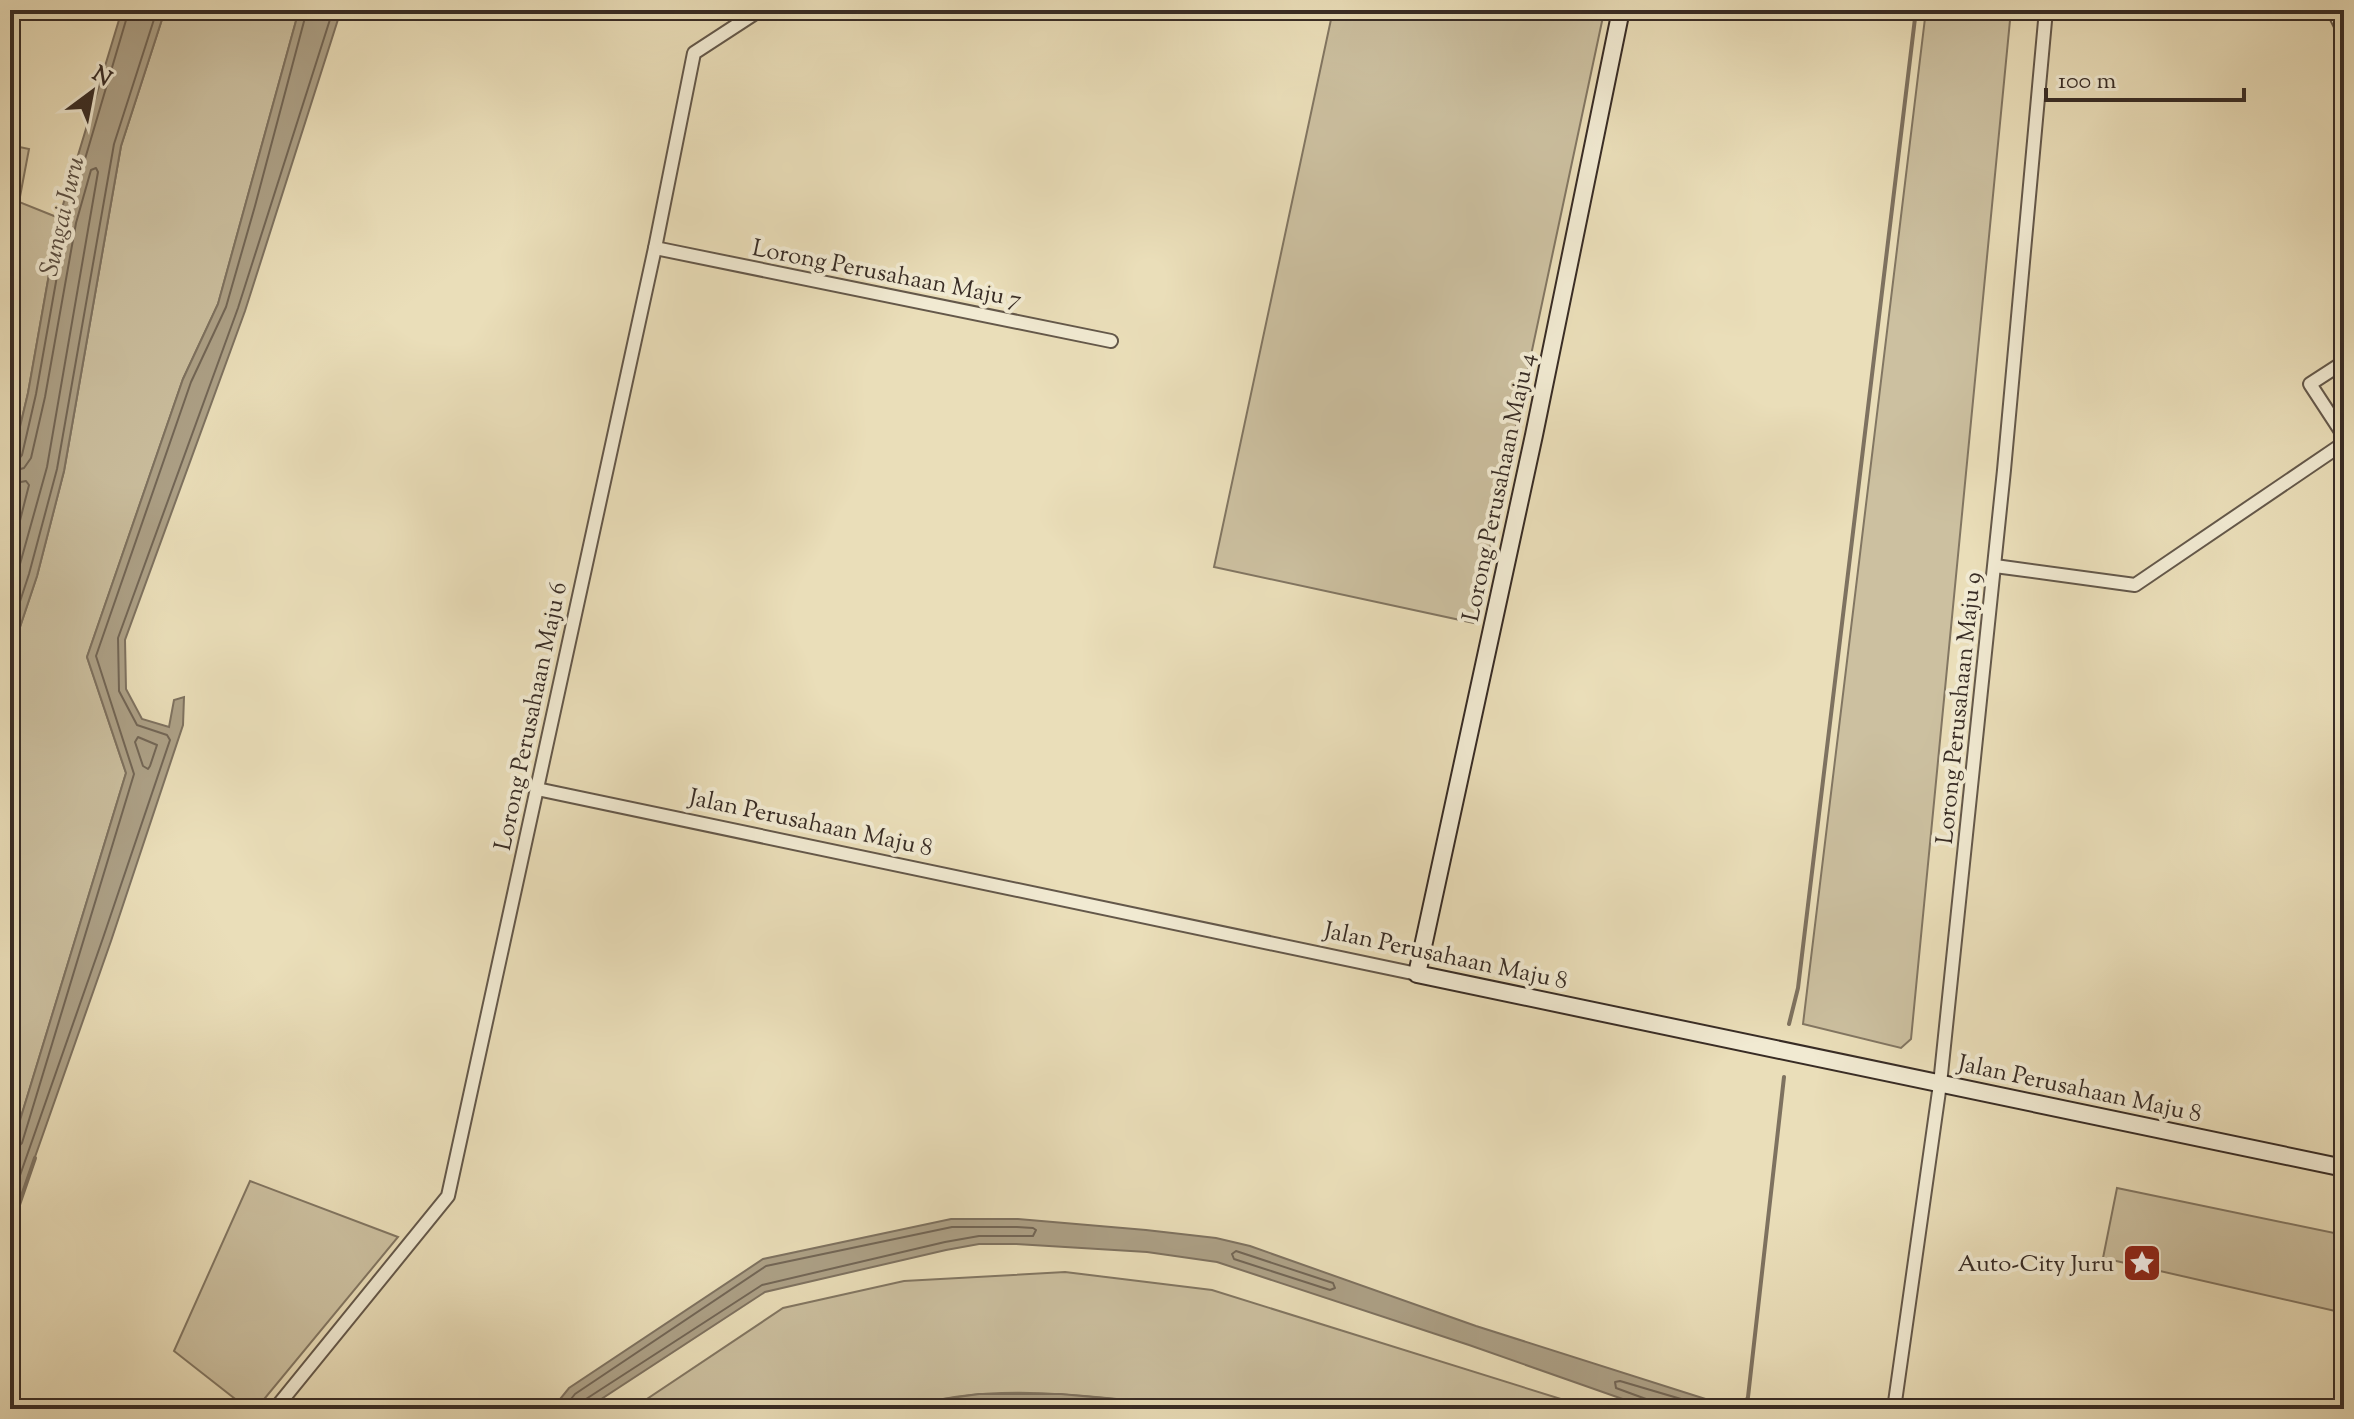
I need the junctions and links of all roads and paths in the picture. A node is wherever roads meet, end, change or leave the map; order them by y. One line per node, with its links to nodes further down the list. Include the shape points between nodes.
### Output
1 (760, 10): 6 (street, Lorong Perusahaan Maju 6, via 694,53)
2 (1621, 10): 13 (street, Lorong Perusahaan Maju 4)
3 (2046, 10): 11 (street, Lorong Perusahaan Maju 9)
4 (2333, 10): 5 (street)
5 (2344, 32)
6 (655, 248): 7 (street, Lorong Perusahaan Maju 7); 12 (street, Lorong Perusahaan Maju 6)
7 (1111, 341)
8 (2344, 362): 9 (street, via 2310,384)
9 (2344, 436)
10 (2344, 443): 11 (street, via 2135,585)
11 (1995, 566): 14 (street, Lorong Perusahaan Maju 9)
12 (537, 789): 13 (street, Jalan Perusahaan Maju 8); 16 (street, Lorong Perusahaan Maju 6, via 448,1196)
13 (1417, 974): 14 (street, Jalan Perusahaan Maju 8)
14 (1940, 1084): 15 (street, Jalan Perusahaan Maju 8); 17 (street, Lorong Perusahaan Maju 9)
15 (2344, 1168)
16 (275, 1409)
17 (1894, 1409)

